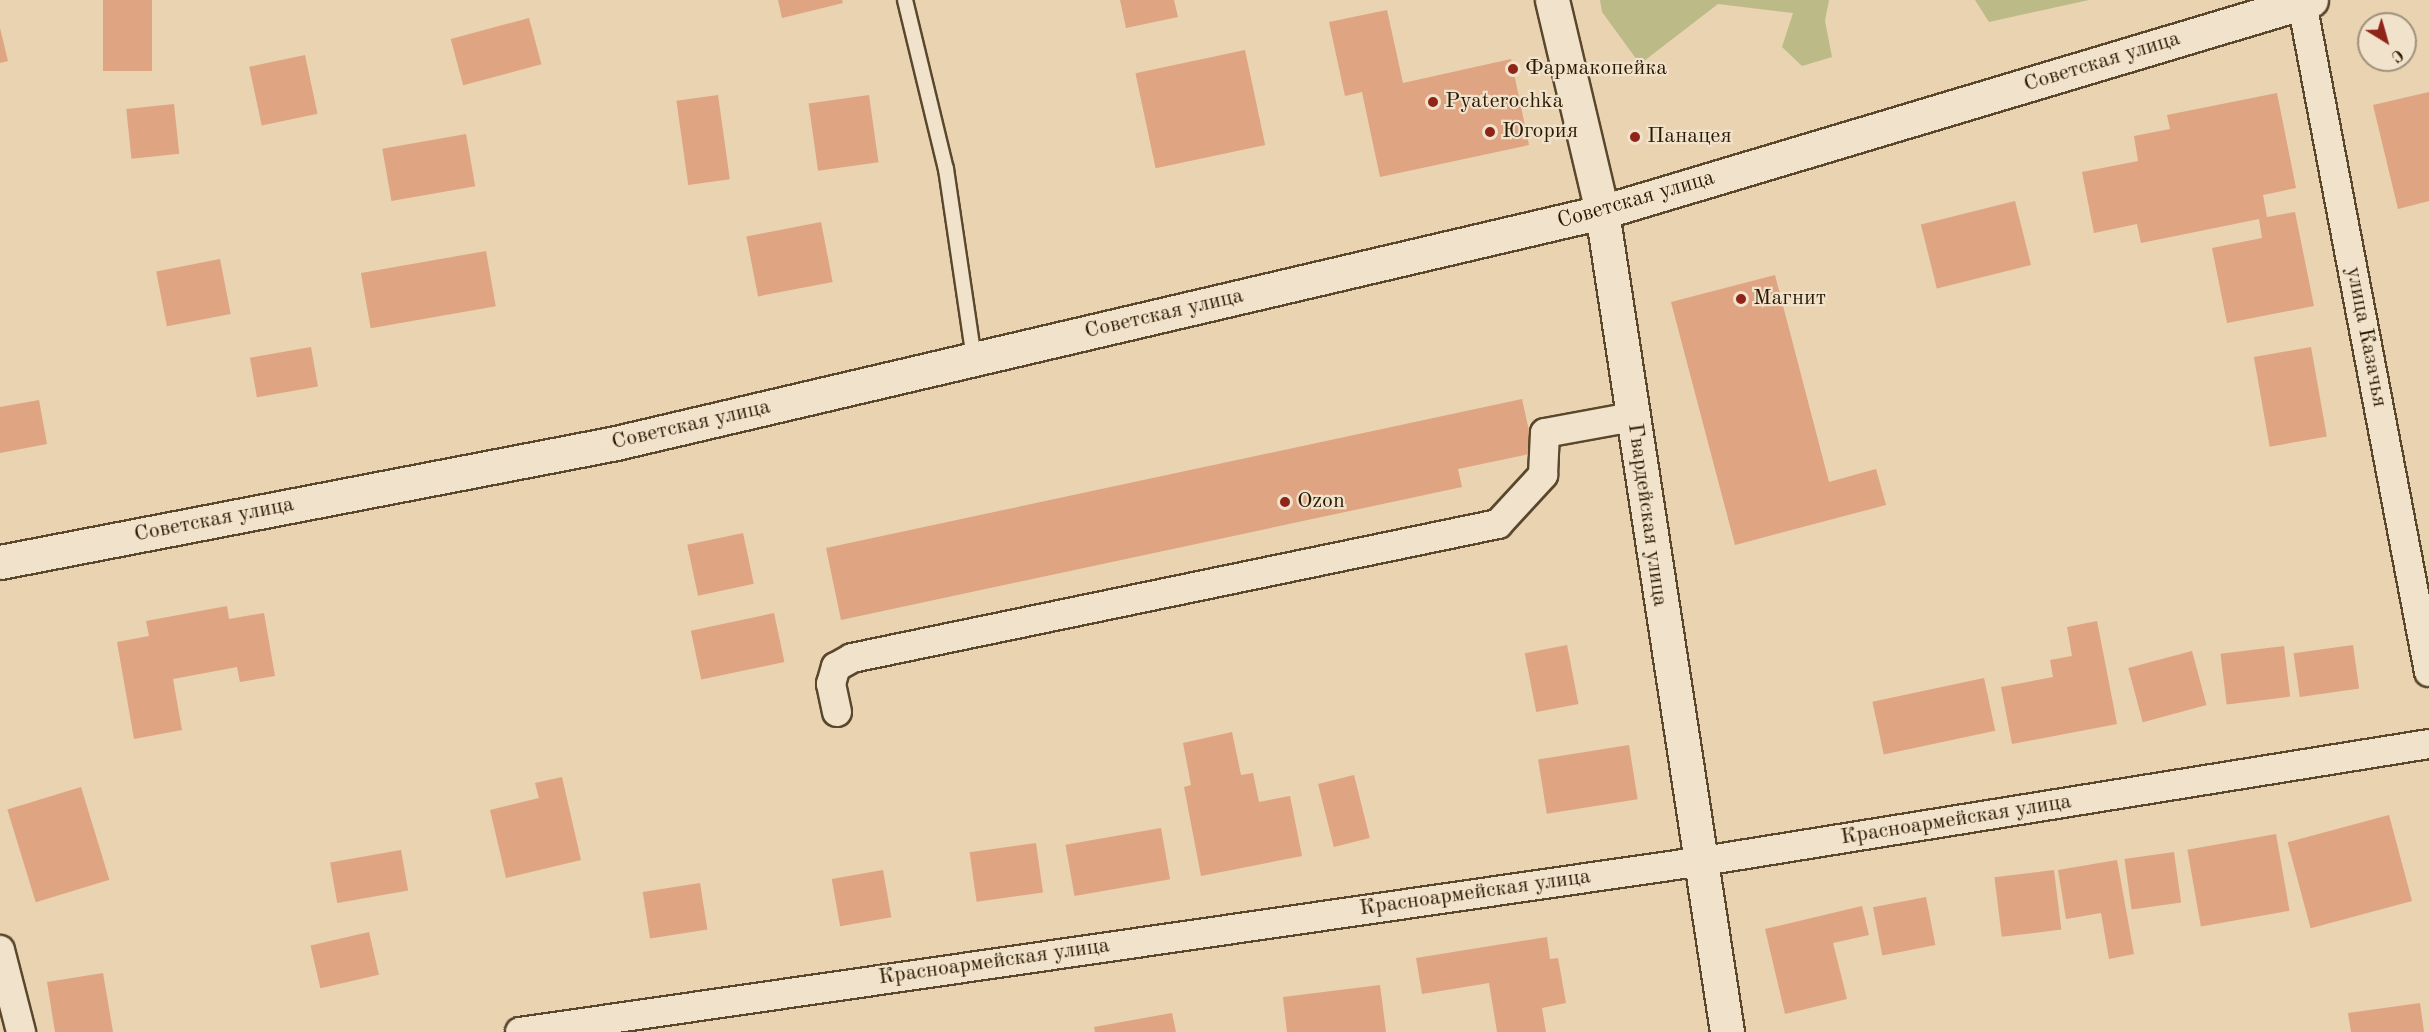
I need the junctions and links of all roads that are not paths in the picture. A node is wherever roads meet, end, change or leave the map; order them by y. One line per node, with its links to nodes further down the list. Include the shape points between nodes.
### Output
1 (905, 0): 5 (lane, via 946,169)
2 (1552, 0): 4 (main road, Гвардейская улица)
3 (2307, 1): 4 (main road, Советская улица); 8 (street, улица Казачья)
4 (1602, 212): 5 (main road, Советская улица); 6 (main road, Гвардейская улица)
5 (974, 358): 7 (main road, Советская улица, via 616,443)
6 (1632, 417): 9 (street, via 1545,433 1543,476 1498,524 852,658 836,667 831,684); 11 (main road, Гвардейская улица)
7 (0, 562)
8 (2429, 672)
9 (837, 712)
10 (2429, 744): 11 (street, Красноармейская улица)
11 (1697, 861): 13 (street, Красноармейская улица); 16 (main road, Гвардейская улица)
12 (0, 950): 14 (street)
13 (561, 1028): 15 (street, Красноармейская улица)
14 (21, 1032)
15 (520, 1032)
16 (1727, 1032)

